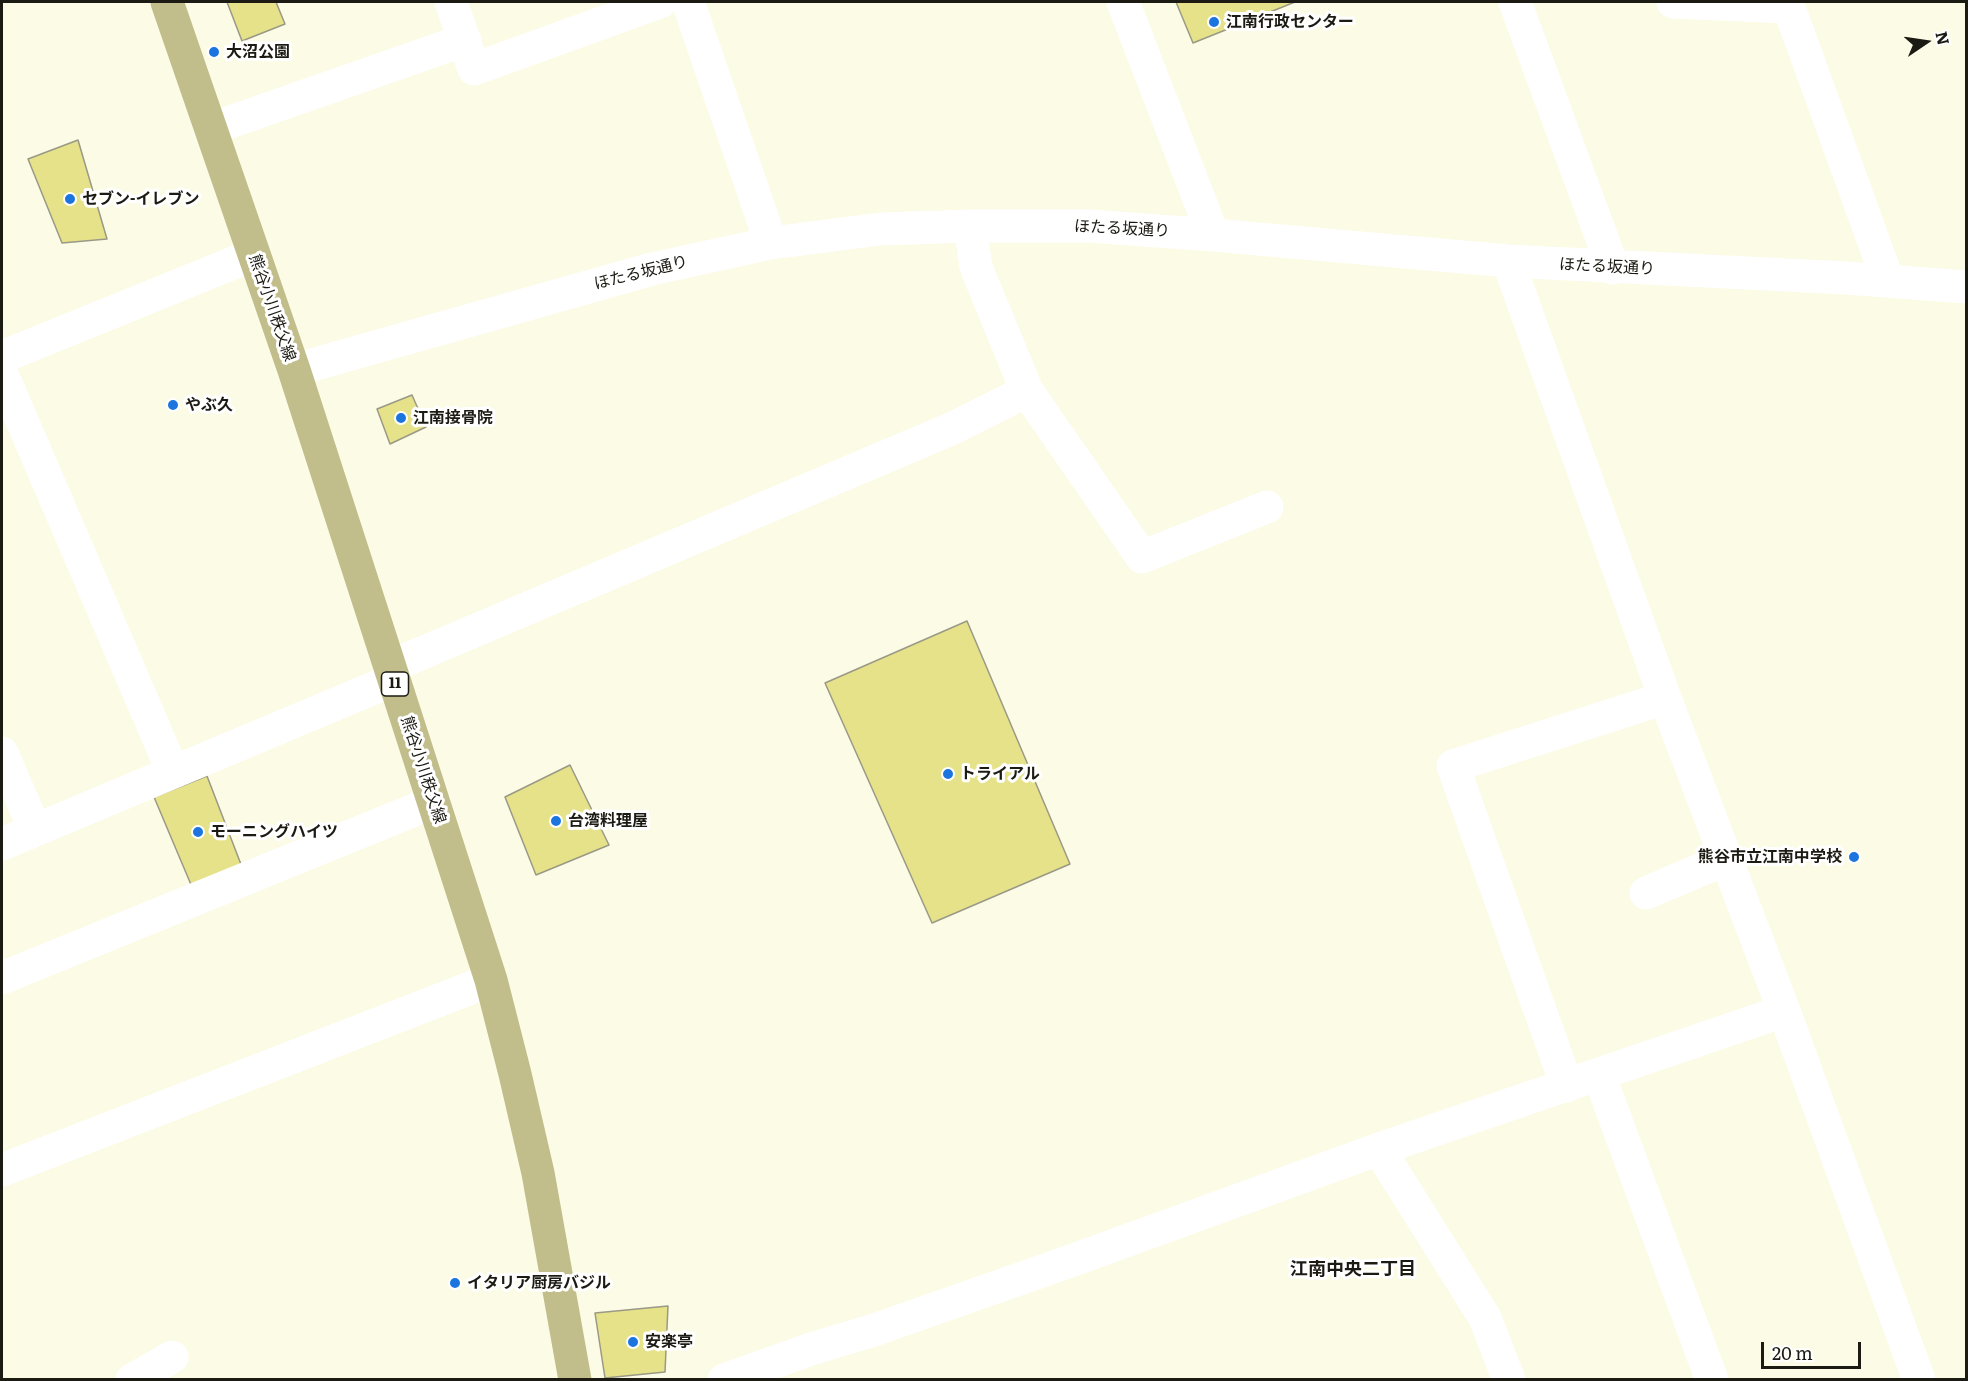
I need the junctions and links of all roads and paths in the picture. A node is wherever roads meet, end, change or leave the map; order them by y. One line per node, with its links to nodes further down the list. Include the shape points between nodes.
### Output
1 (167, 2): 10 (main road, 熊谷小川秩父線 / 11)
2 (452, 2): 9 (street)
3 (660, 2): 9 (street, via 474,69)
4 (688, 2): 13 (street)
5 (1122, 2): 12 (street)
6 (1515, 2): 16 (street)
7 (1672, 2): 8 (street)
8 (1788, 4): 17 (street)
9 (465, 40): 10 (street)
10 (210, 129): 14 (main road, 熊谷小川秩父線 / 11)
11 (970, 226): 12 (street, ほたる坂通り, via 1089,226); 13 (street, ほたる坂通り, via 881,229); 22 (street, via 976,267)
12 (1213, 235): 15 (street, ほたる坂通り)
13 (771, 243): 20 (street, ほたる坂通り, via 652,269)
14 (253, 255): 19 (street); 20 (main road, 熊谷小川秩父線 / 11)
15 (1508, 261): 16 (street, ほたる坂通り); 25 (street)
16 (1613, 268): 17 (street, ほたる坂通り)
17 (1888, 281): 18 (street, ほたる坂通り)
18 (1966, 287)
19 (2, 357)
20 (294, 370): 24 (main road, 熊谷小川秩父線 / 11)
21 (2, 374): 27 (street)
22 (1027, 391): 23 (street, via 1142,557); 24 (street, via 951,429)
23 (1267, 507)
24 (391, 674): 27 (street); 28 (main road, 熊谷小川秩父線 / 11)
25 (1665, 698): 31 (street); 37 (street, via 1453,766)
26 (2, 753): 29 (street)
27 (173, 772): 29 (street)
28 (434, 802): 33 (street); 34 (main road, 熊谷小川秩父線 / 11)
29 (35, 830): 30 (street)
30 (2, 844)
31 (1725, 859): 32 (street); 35 (street)
32 (1646, 893)
33 (2, 978)
34 (491, 980): 39 (street); 42 (main road, 熊谷小川秩父線 / 11, via 538,1173)
35 (1784, 1011): 36 (street); 46 (street)
36 (1599, 1075): 37 (street); 45 (street)
37 (1567, 1086): 38 (street)
38 (1379, 1149): 43 (street); 44 (street, via 1485,1318)
39 (2, 1170)
40 (172, 1356): 41 (street)
41 (132, 1380)
42 (574, 1380)
43 (724, 1380)
44 (1509, 1380)
45 (1712, 1380)
46 (1919, 1380)

